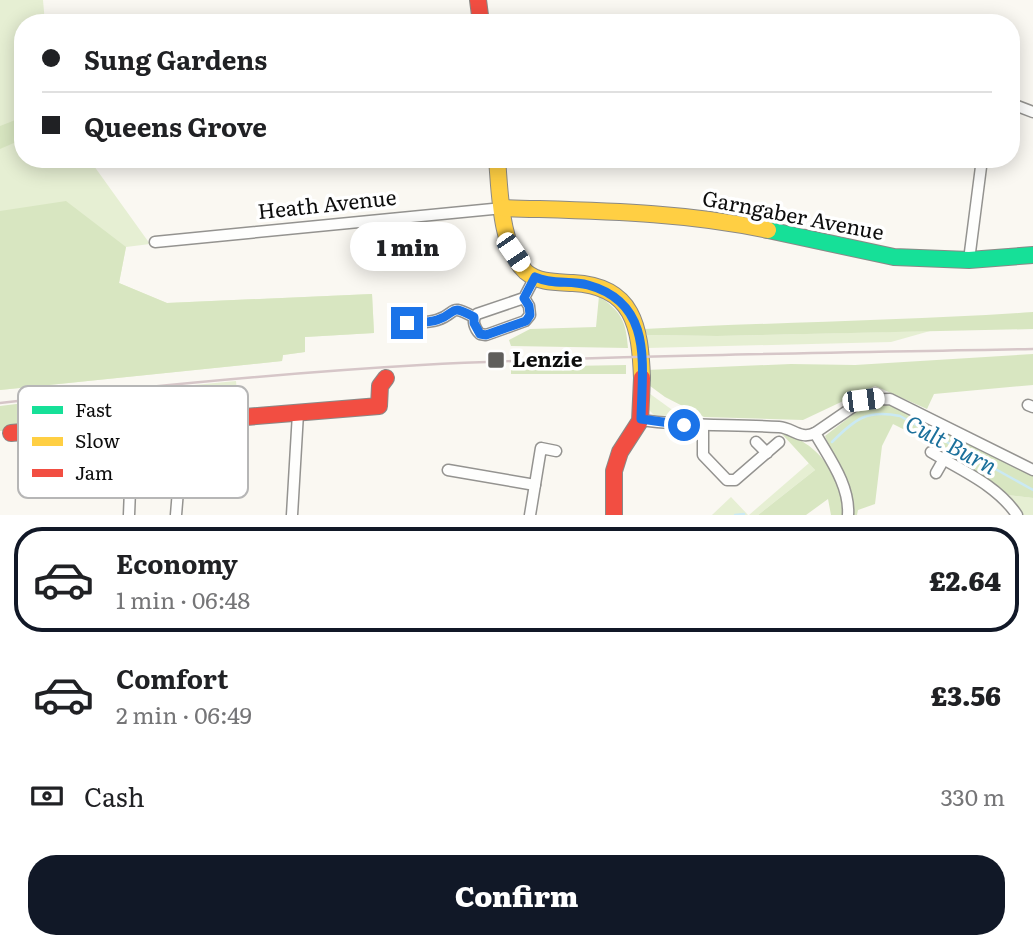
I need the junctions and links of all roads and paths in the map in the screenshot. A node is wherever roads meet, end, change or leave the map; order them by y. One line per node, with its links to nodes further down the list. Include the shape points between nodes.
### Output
1 (497, 168): 3 (street)
2 (981, 168): 6 (street)
3 (503, 208): 4 (street, Heath Avenue); 6 (street, Garngaber Avenue, via 644,212 722,220 894,257); 7 (street, via 513,252 525,271)
4 (155, 242)
5 (1033, 255): 6 (street, Garngaber Avenue)
6 (969, 260)
7 (535, 277): 8 (street); 14 (street, via 603,289 628,307 640,338)
8 (524, 298): 9 (street); 9 (street, via 530,315 517,325 480,334)
9 (474, 317): 10 (street, via 453,310 434,321)
10 (407, 323)
11 (386, 378): 12 (street, via 380,386 379,406)
12 (298, 413): 13 (street); 29 (street)
13 (248, 417)
14 (641, 419): 15 (street); 31 (street, via 618,457 612,484)
15 (703, 426): 18 (street, via 782,427 800,435); 23 (street, via 702,455 727,480 735,480)
16 (18, 432): 17 (street)
17 (11, 433)
18 (815, 433): 26 (street, via 863,400 890,399); 32 (street, via 842,480)
19 (756, 442): 23 (street)
20 (779, 442): 23 (street)
21 (556, 451): 28 (street, via 541,448)
22 (932, 452): 24 (street)
23 (766, 453)
24 (944, 459): 27 (street); 33 (street, via 1000,496)
25 (448, 470): 28 (street)
26 (1033, 470)
27 (936, 473)
28 (535, 485): 30 (street)
29 (292, 515)
30 (530, 515)
31 (614, 515)
32 (848, 515)
33 (1017, 515)

